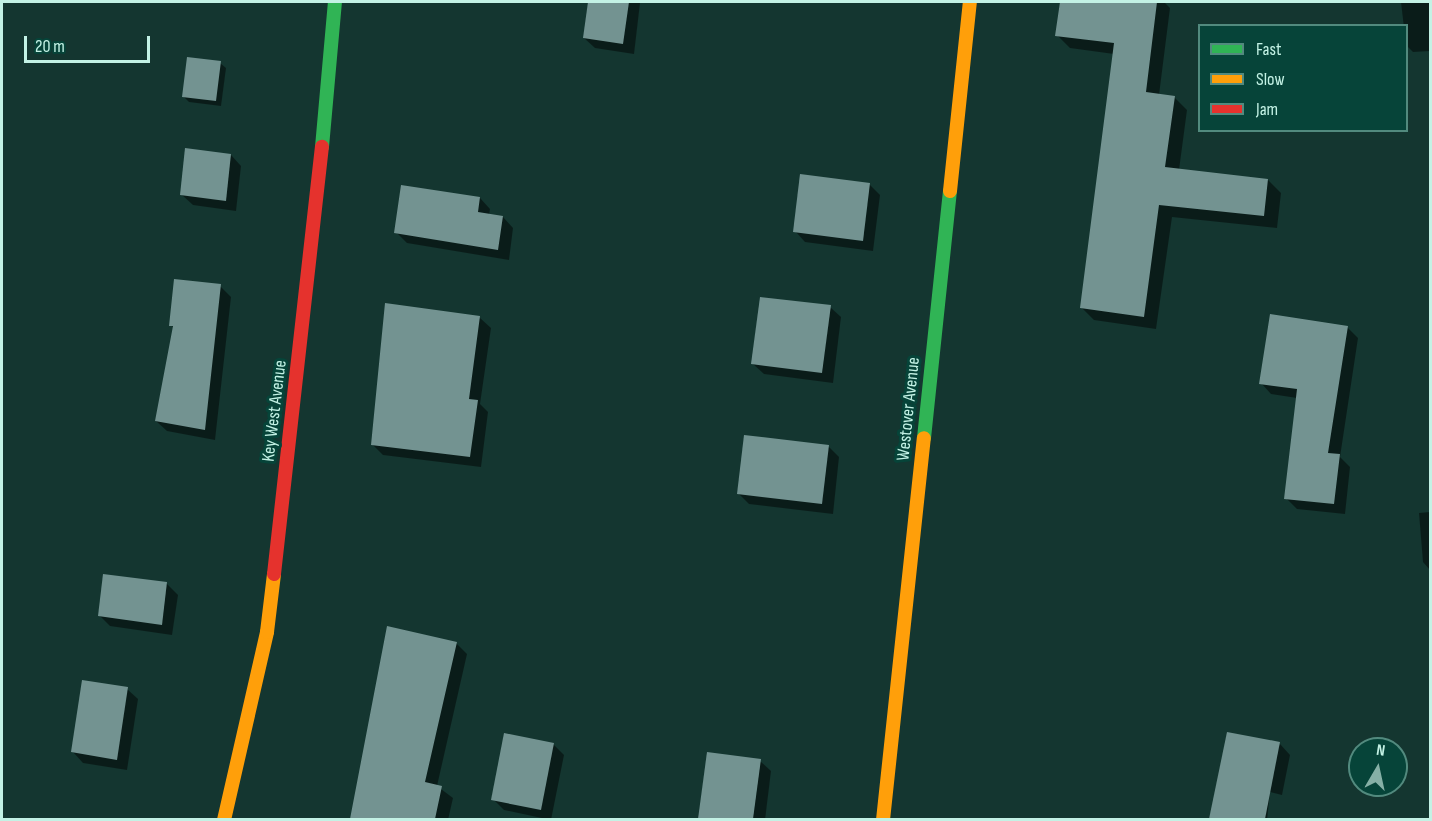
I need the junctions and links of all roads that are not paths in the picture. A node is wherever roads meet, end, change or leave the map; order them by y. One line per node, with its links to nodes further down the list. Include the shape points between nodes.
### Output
1 (336, 2): 3 (street, Key West Avenue, via 267,632)
2 (970, 2): 4 (street, Westover Avenue)
3 (224, 819)
4 (883, 819)

